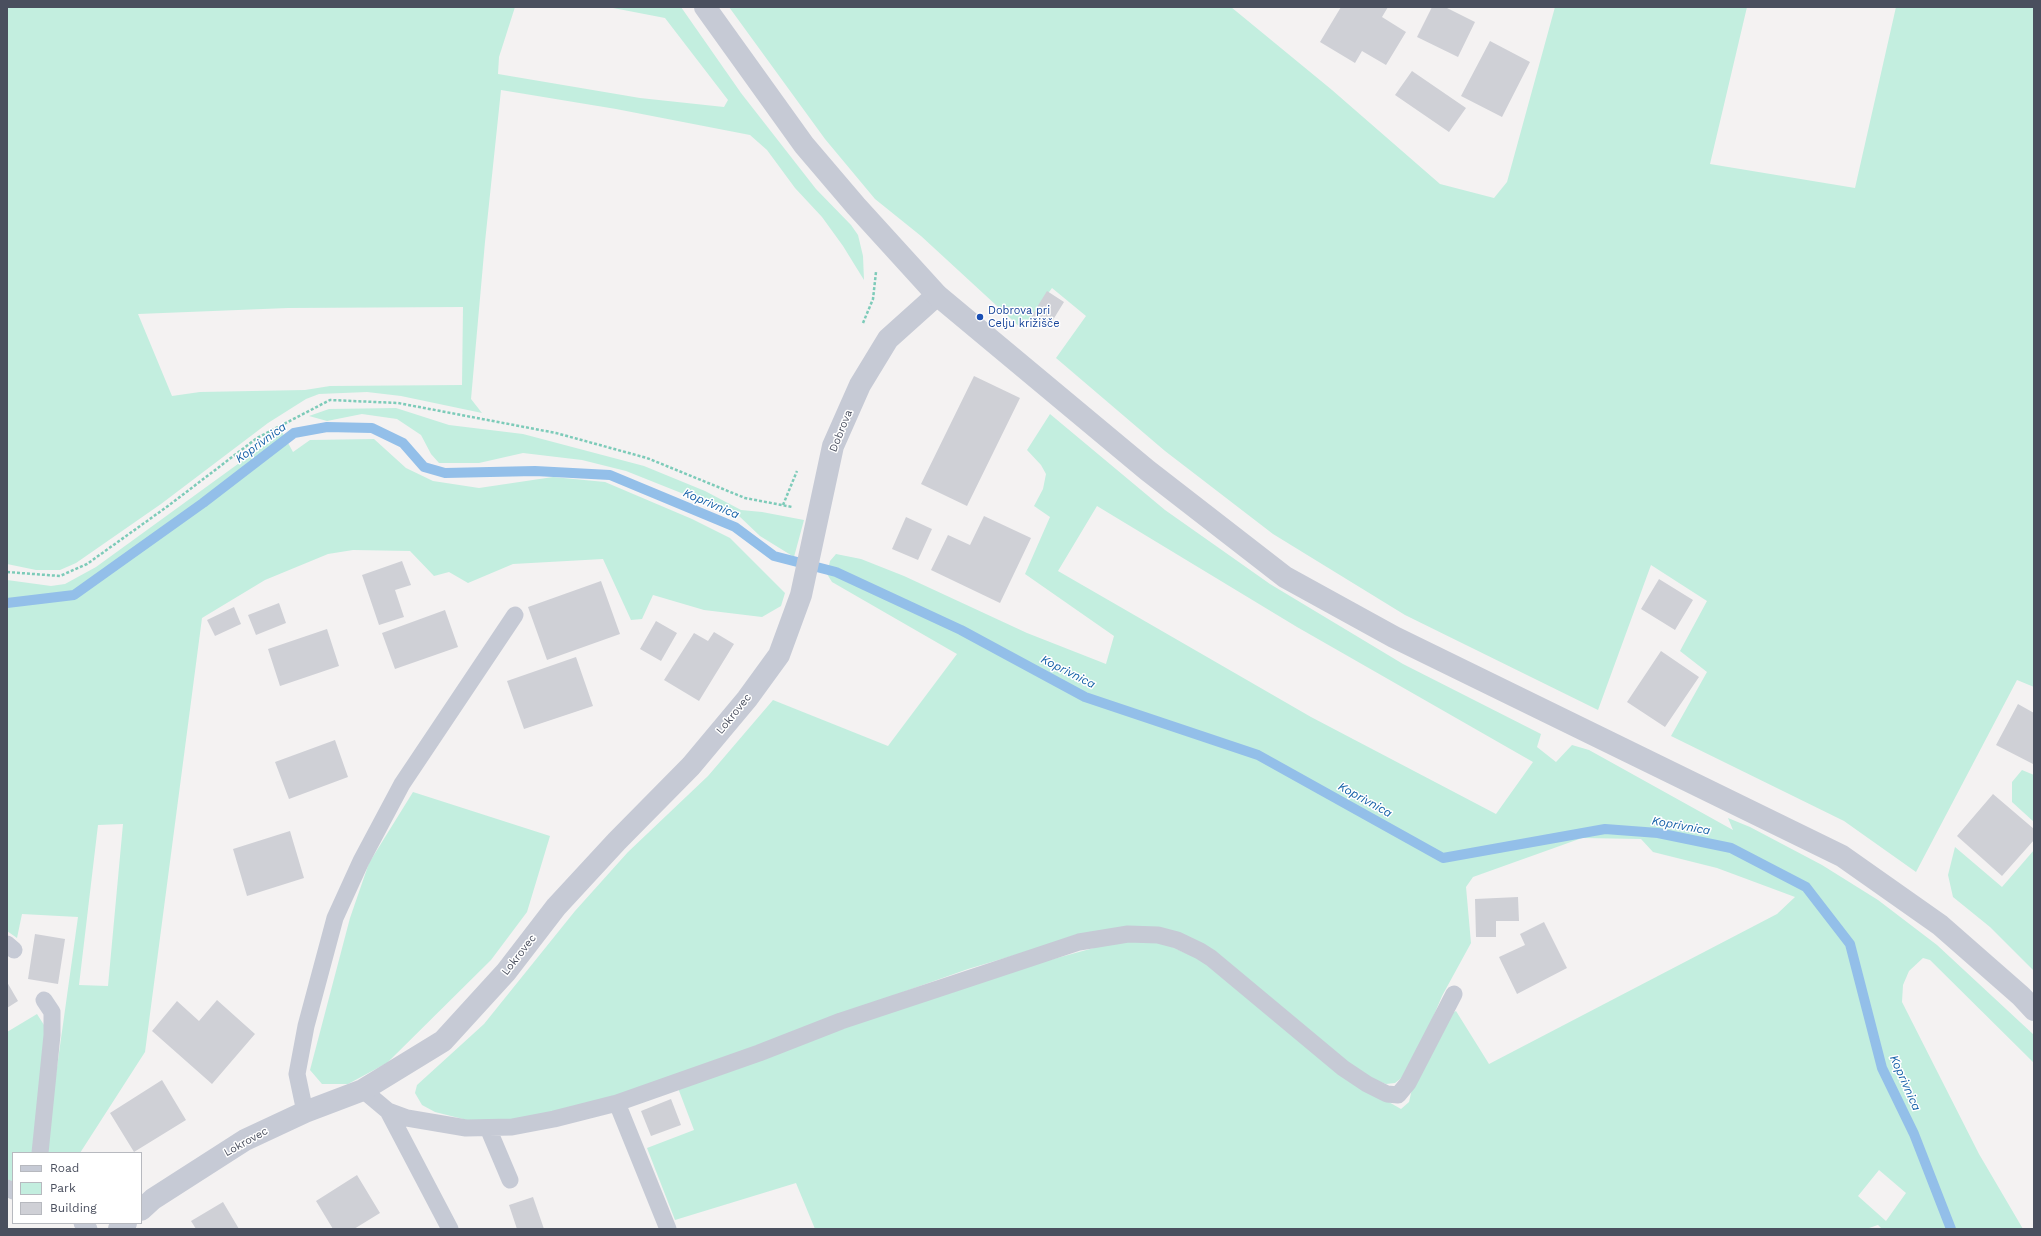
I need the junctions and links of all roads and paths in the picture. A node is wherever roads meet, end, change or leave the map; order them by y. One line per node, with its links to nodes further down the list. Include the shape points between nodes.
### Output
1 (705, 7): 2 (street, via 804,145)
2 (937, 294): 3 (street, Dobrova, via 888,339 860,385 833,446); 9 (street, via 1147,470 1285,577 1394,637 1842,856 1940,925)
3 (818, 513): 4 (path, via 745,498 647,458 556,433 398,403 330,400 257,438 87,564 60,576); 5 (street, Dobrova)
4 (7, 572)
5 (801, 595): 10 (street, Lokrovec, via 779,655 747,699 691,766 556,907 506,972 443,1041)
6 (515, 615): 13 (lane, via 402,784 361,861 335,918 306,1026 297,1074)
7 (1454, 994): 11 (lane, via 1408,1083 1398,1095 1387,1094 1343,1068 1200,951 1177,940 1158,935 1106,936 848,1018 759,1053)
8 (44, 1000): 15 (lane, via 52,1012 52,1036)
9 (2034, 1010)
10 (363, 1090): 12 (lane); 13 (street, Lokrovec)
11 (617, 1103): 14 (lane, via 554,1120); 19 (lane)
12 (388, 1111): 14 (lane, via 407,1118); 18 (lane)
13 (305, 1112): 17 (street, Lokrovec, via 245,1140 153,1199)
14 (488, 1128): 16 (lane)
15 (40, 1152)
16 (510, 1180)
17 (142, 1209)
18 (450, 1229)
19 (668, 1229)

